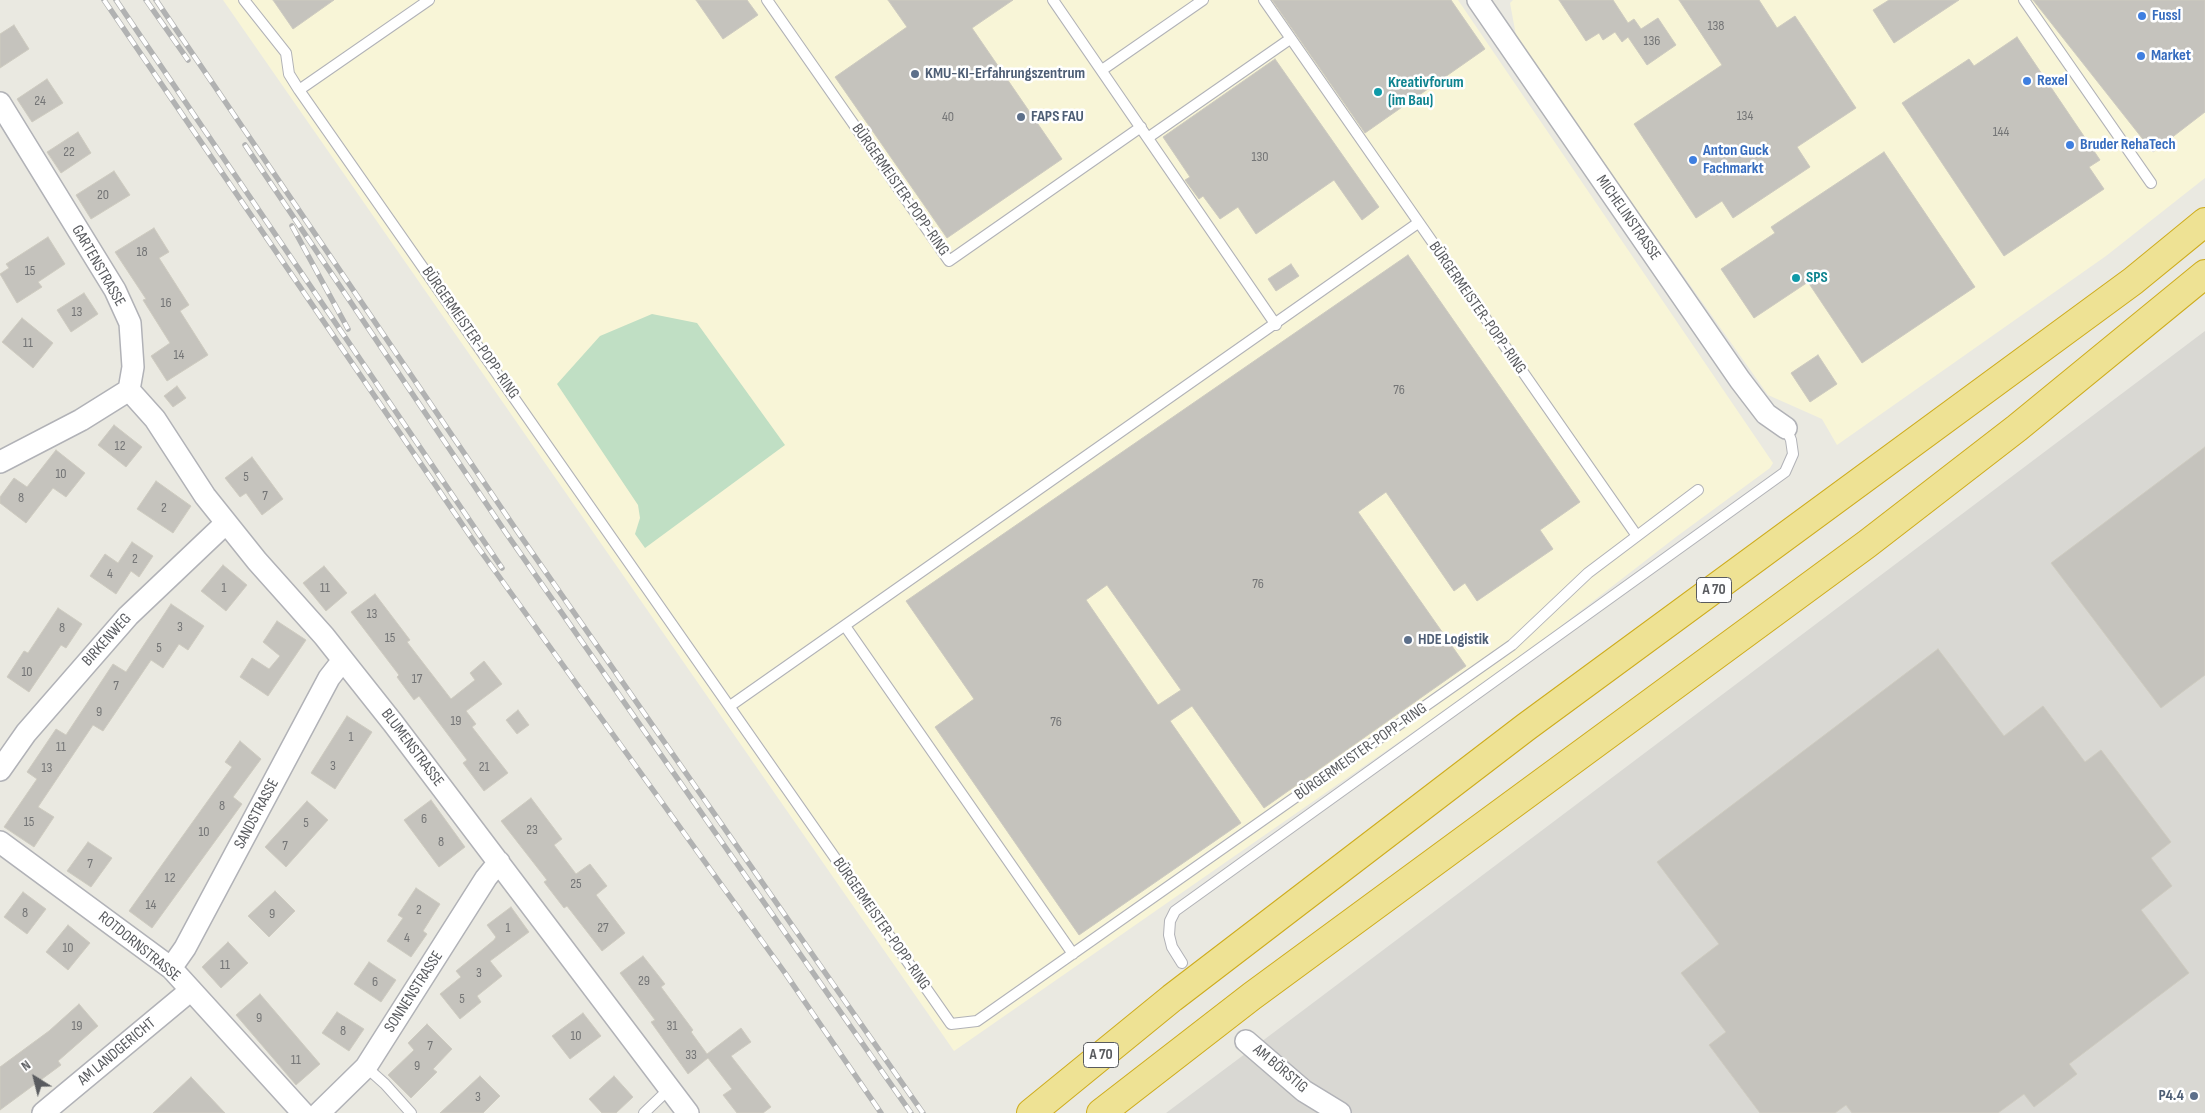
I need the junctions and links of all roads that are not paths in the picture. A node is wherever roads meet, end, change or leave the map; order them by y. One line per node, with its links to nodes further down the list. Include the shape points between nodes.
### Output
1 (244, 0): 11 (lane, BÜRGERMEISTER-POPP-RING, via 286,54 289,74)
2 (429, 0): 11 (lane)
3 (767, 0): 13 (lane, BÜRGERMEISTER-POPP-RING, via 950,261)
4 (1053, 0): 10 (lane)
5 (1203, 0): 10 (lane)
6 (1264, 0): 9 (lane, BÜRGERMEISTER-POPP-RING)
7 (1478, 0): 21 (street, MICHELINSTRASSE, via 1766,414)
8 (2024, 0): 15 (lane)
9 (1290, 39): 14 (lane); 17 (lane, BÜRGERMEISTER-POPP-RING)
10 (1102, 70): 13 (lane)
11 (300, 90): 28 (lane, BÜRGERMEISTER-POPP-RING)
12 (0, 103): 20 (street, GARTENSTRASSE, via 115,290 130,323 133,367)
13 (1141, 127): 14 (lane)
14 (1149, 137): 19 (lane)
15 (2150, 183)
16 (2205, 222): 45 (highway, A 70, via 2132,281 1526,728 1172,998)
17 (1418, 223): 19 (lane); 25 (lane, BÜRGERMEISTER-POPP-RING)
18 (2205, 274): 46 (highway, via 2017,428 1866,544 1252,996)
19 (1276, 325): 26 (lane)
20 (129, 390): 22 (street, via 93,413); 24 (street, BLUMENSTRASSE, via 155,419)
21 (1786, 428): 33 (lane, via 1793,454 1785,472 1175,911 1169,935)
22 (0, 462)
23 (1698, 490): 25 (lane, BÜRGERMEISTER-POPP-RING)
24 (226, 523): 27 (street, BLUMENSTRASSE); 29 (street, BIRKENWEG, via 128,616 26,733)
25 (1637, 536): 32 (lane, BÜRGERMEISTER-POPP-RING, via 1588,573 1512,645)
26 (845, 626): 28 (lane); 32 (lane)
27 (343, 660): 31 (street, BLUMENSTRASSE); 34 (street, SANDSTRASSE, via 329,678 185,948)
28 (730, 706): 32 (lane, BÜRGERMEISTER-POPP-RING, via 951,1024 977,1021)
29 (0, 770)
30 (0, 842): 34 (street, ROTDORNSTRASSE)
31 (499, 862): 37 (street, SONNENSTRASSE); 38 (street, BLUMENSTRASSE)
32 (1073, 954)
33 (1182, 963)
34 (171, 968): 35 (street, ROTDORNSTRASSE)
35 (191, 990): 39 (street, AM LANDGERICHT); 40 (street, ROTDORNSTRASSE)
36 (1246, 1041): 47 (street, AM BÖRSTIG, via 1304,1091)
37 (366, 1067): 41 (street, SONNENSTRASSE); 42 (lane)
38 (671, 1088): 43 (lane); 44 (street, BLUMENSTRASSE)
39 (43, 1113)
40 (304, 1113)
41 (319, 1113)
42 (411, 1113)
43 (644, 1113)
44 (688, 1113)
45 (1030, 1113)
46 (1101, 1113)
47 (1340, 1113)

